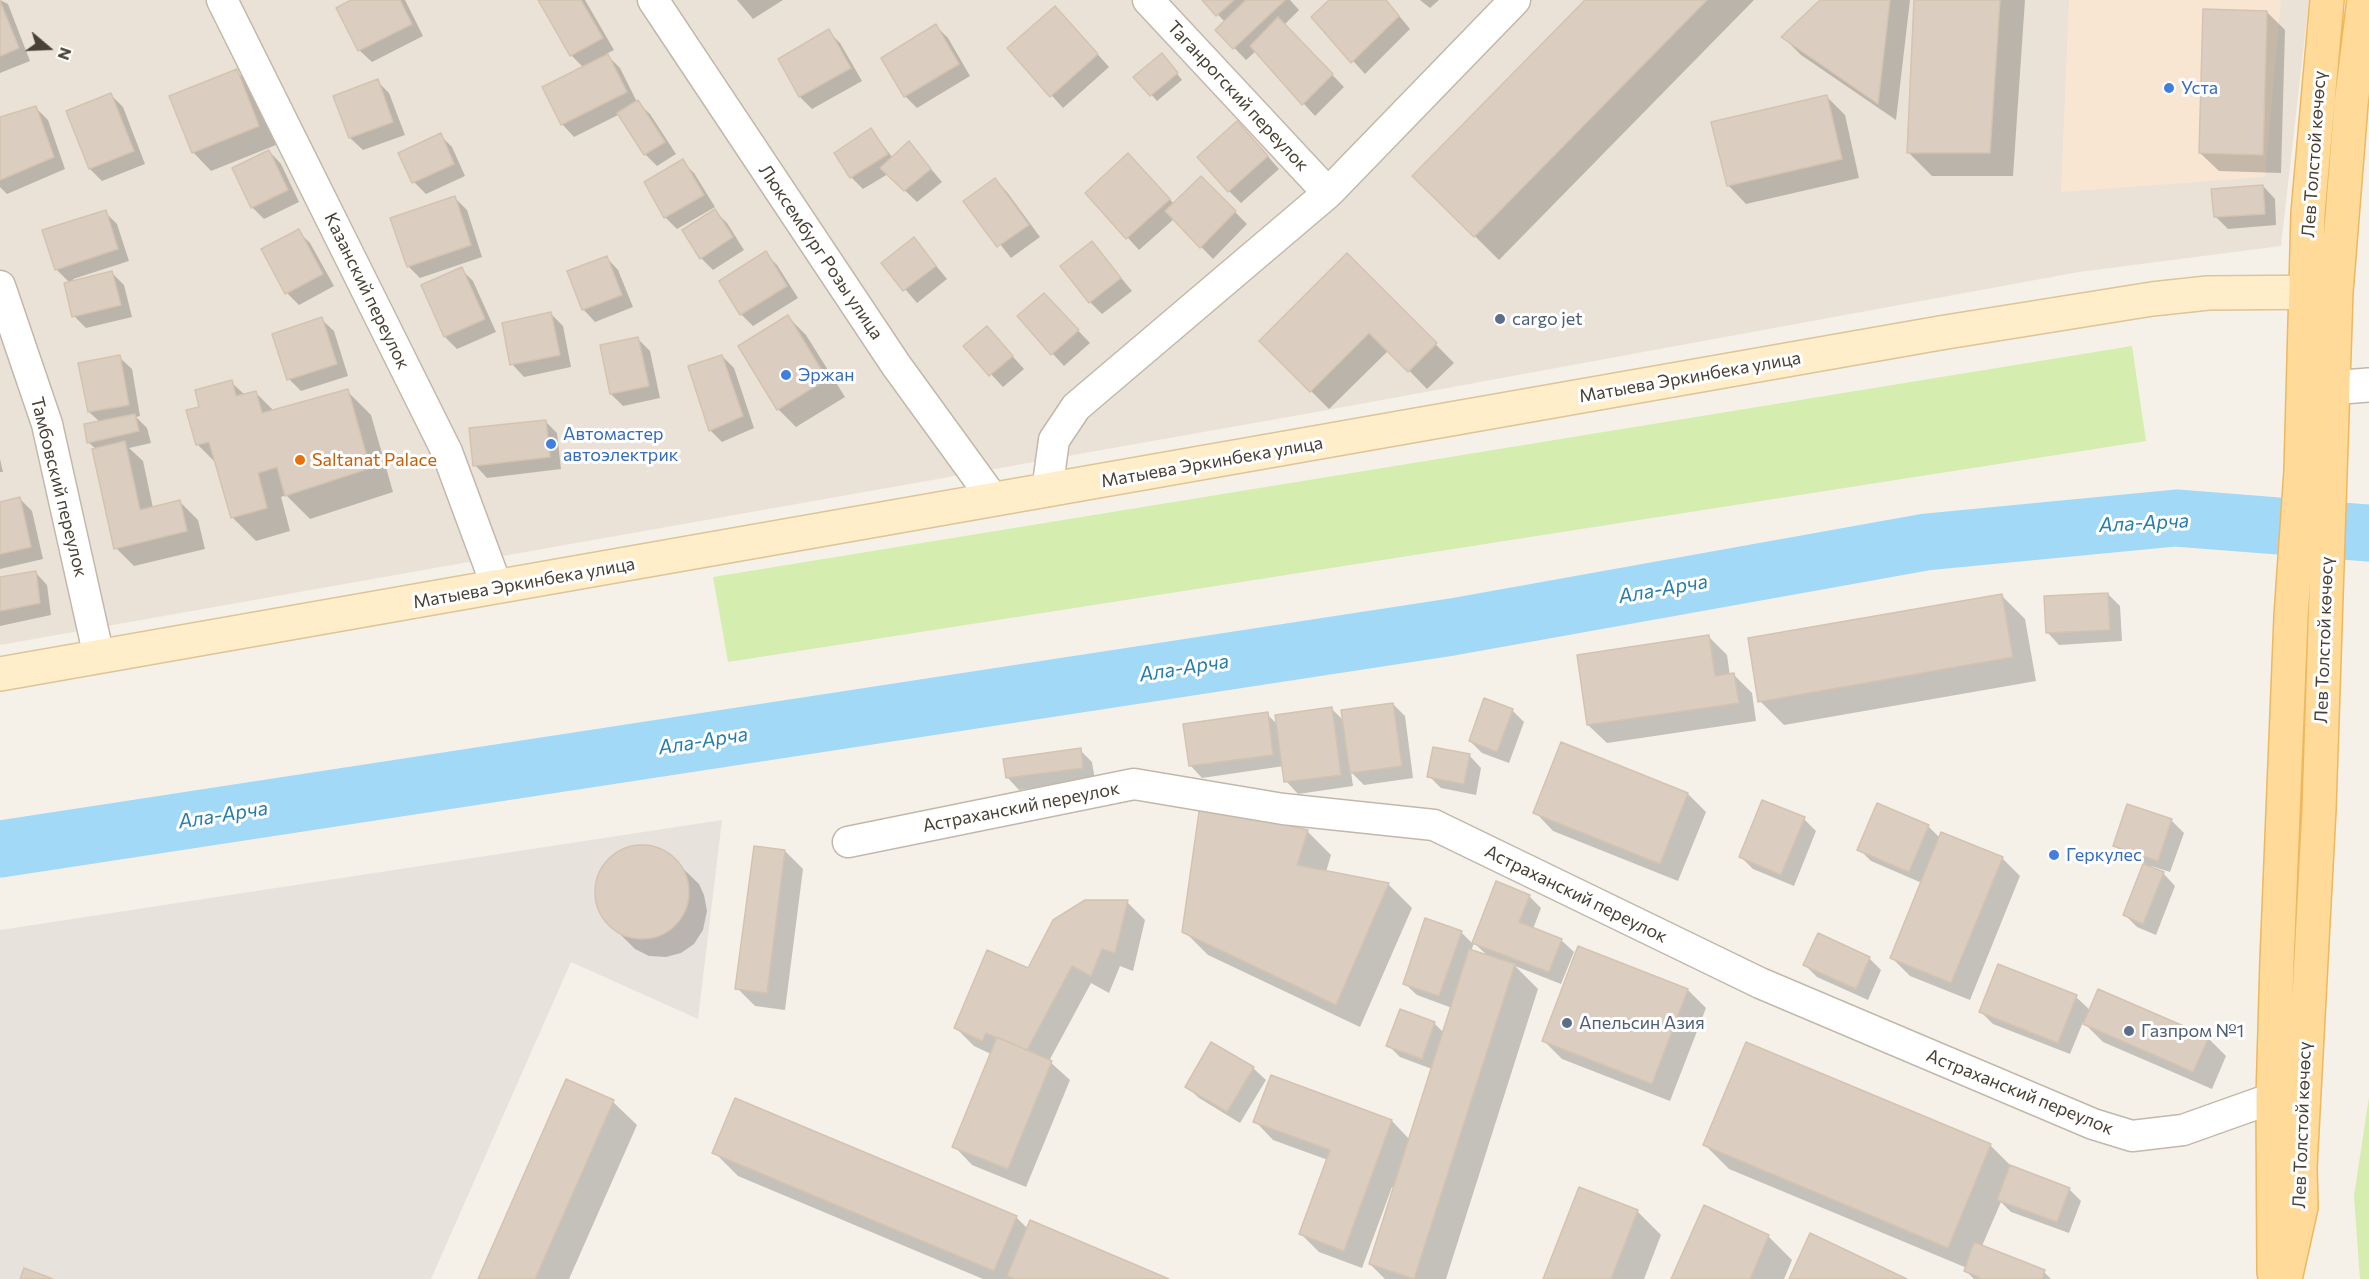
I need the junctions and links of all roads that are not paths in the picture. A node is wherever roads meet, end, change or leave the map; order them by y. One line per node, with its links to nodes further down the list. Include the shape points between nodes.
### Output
1 (222, 0): 15 (street, Казанский переулок, via 447,452)
2 (653, 0): 14 (street, Люксембург Розы улица, via 896,365)
3 (1148, 0): 7 (street, Таганрогский переулок)
4 (1515, 0): 7 (street)
5 (2327, 0): 9 (main road, Лев Толстой көчөсү, via 2308,213)
6 (2364, 0): 9 (main road, Лев Толстой көчөсү)
7 (1328, 193): 13 (street, via 1076,407 1054,440)
8 (0, 286): 16 (street, Тамбовский переулок, via 47,424)
9 (2321, 292): 11 (main road, Лев Толстой көчөсү); 13 (main road, Матыева Эркинбека улица, via 2208,293 2152,299)
10 (2369, 385): 11 (street)
11 (2318, 389): 12 (main road, Лев Толстой көчөсү)
12 (2316, 470): 19 (main road, Лев Толстой көчөсү, via 2291,617); 20 (main road, Лев Толстой көчөсү, via 2324,593 2319,809 2301,1133)
13 (1047, 491): 14 (main road, Матыева Эркинбека улица)
14 (994, 500): 15 (main road, Матыева Эркинбека улица)
15 (497, 587): 16 (main road, Матыева Эркинбека улица)
16 (99, 657): 17 (main road, Матыева Эркинбека улица)
17 (0, 674)
18 (848, 842): 19 (street, Астраханский переулок, via 1134,784 1283,809 1434,825 1760,983 2093,1124 2132,1136 2183,1130)
19 (2273, 1098): 21 (main road, Лев Толстой көчөсү)
20 (2301, 1207): 22 (main road, Лев Толстой көчөсү); 23 (main road)
21 (2274, 1279)
22 (2285, 1279)
23 (2306, 1279)

